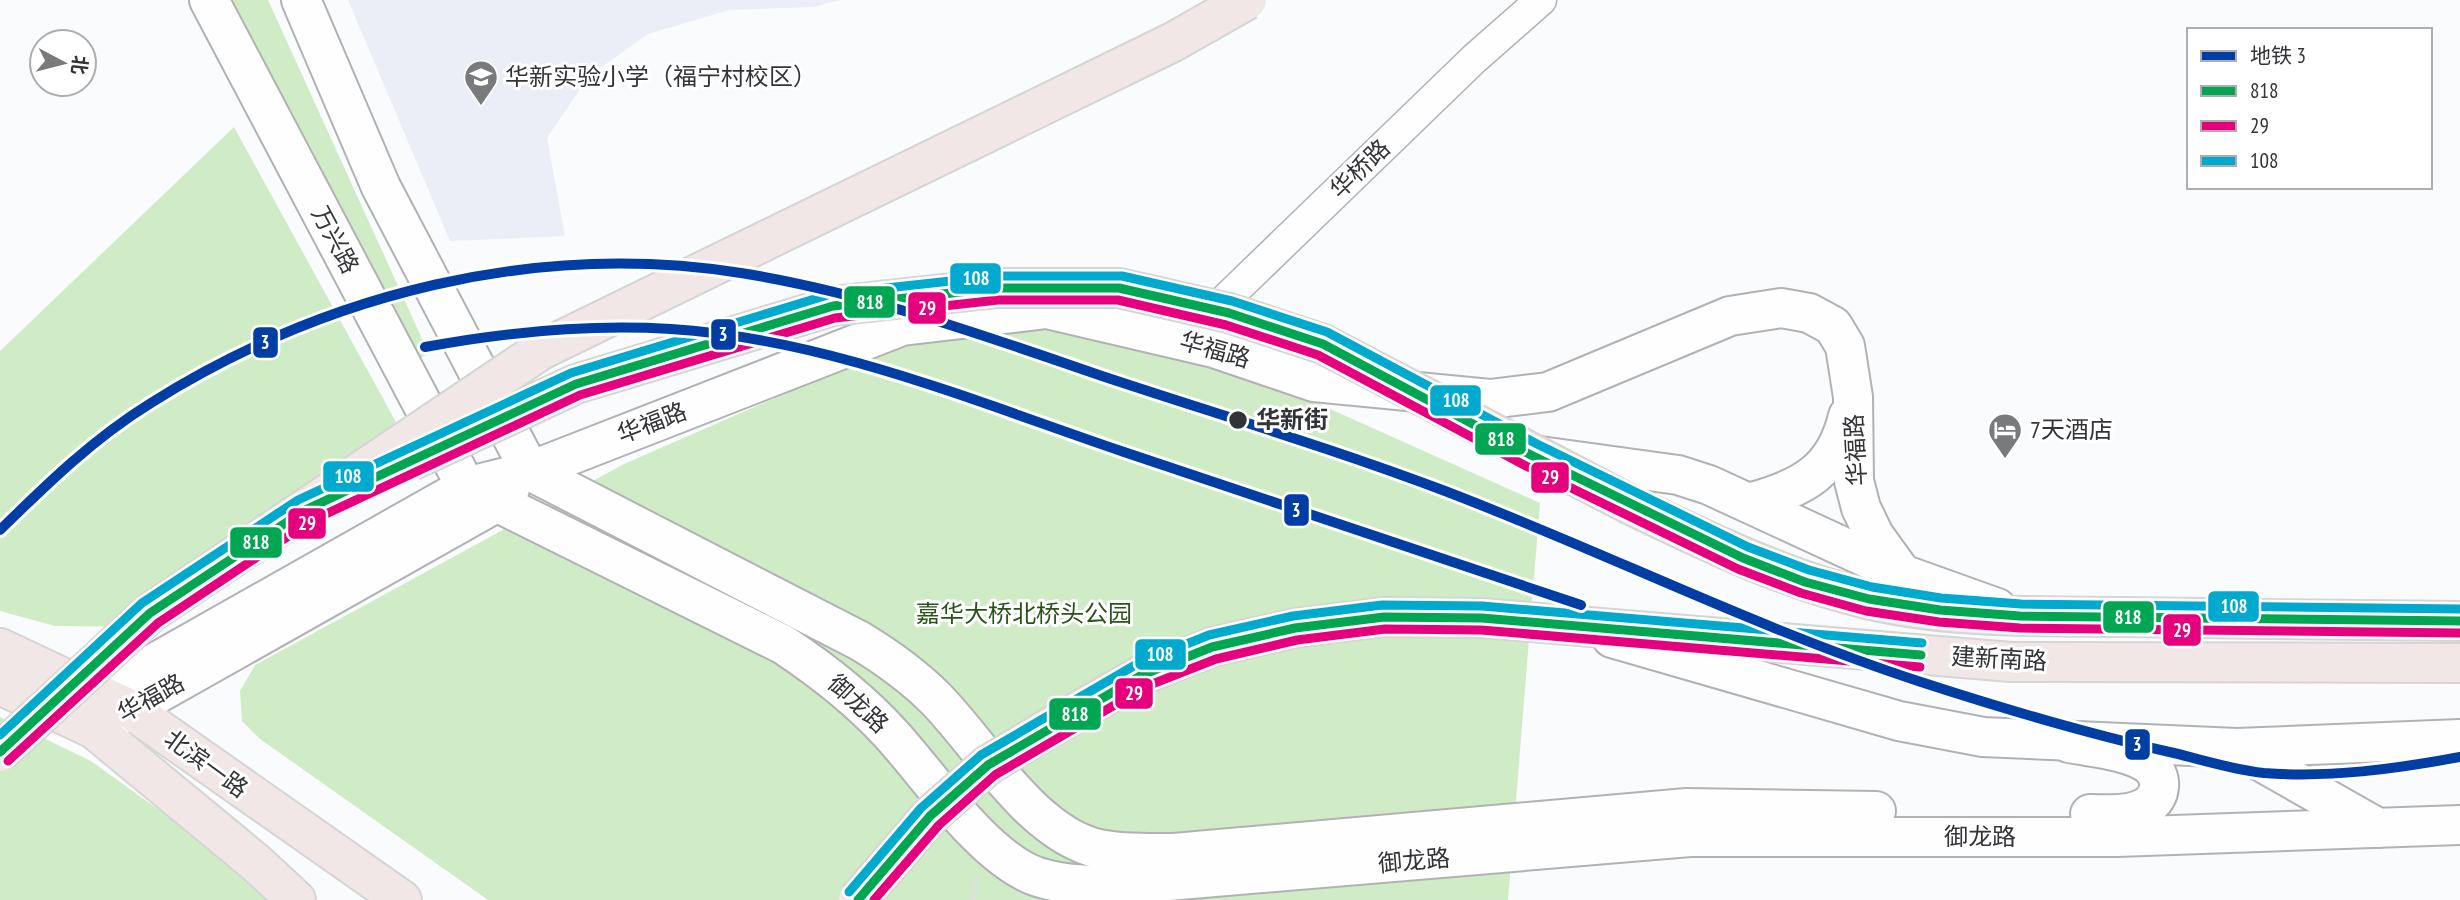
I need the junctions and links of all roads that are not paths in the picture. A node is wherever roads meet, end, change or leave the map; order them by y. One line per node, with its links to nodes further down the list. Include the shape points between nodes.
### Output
1 (209, 0): 9 (main road, 万兴路)
2 (301, 0): 7 (main road, via 381,187)
3 (1247, 0): 11 (main road, bridge, via 1173,42 541,350)
4 (1541, 0): 5 (street, 华桥路)
5 (1182, 340): 6 (main road, 华福路, via 1314,382 1500,398 1548,392 1730,316 1782,308 1809,313 1833,326 1845,346); 7 (main road, 华福路, via 1047,309 902,326)
6 (1853, 397): 10 (main road, 华福路, via 1844,432 1822,469 1790,491); 12 (main road, 华福路, via 1854,481 1861,508)
7 (530, 471): 9 (main road, 华福路); 21 (main road, 御龙路, via 904,668 1032,808 1062,834 1097,849 1174,853 1687,808 2117,815 2152,804 2160,779 2152,766 2138,758)
8 (1636, 487): 10 (main road, 建新南路, via 1678,475); 11 (main road, bridge, via 1531,455 1323,344 1229,313 1119,288 997,288 833,306 576,384); 13 (main road, 建新南路, via 1743,558 1805,582 1869,599)
9 (480, 496): 19 (main road, 华福路); 24 (main road, 御龙路, via 784,645 822,671 890,733 1006,861 1037,877 1063,883 1133,884 1690,837 2118,837)
10 (1752, 502): 12 (main road, 建新南路)
11 (305, 510): 23 (main road, bridge, via 150,613)
12 (1902, 574): 13 (main road, 建新南路)
13 (2020, 616): 14 (main road, 建新南路)
14 (2460, 621)
15 (1577, 627): 17 (main road, 建新南路, via 2011,662); 21 (main road, via 1899,721 1983,737); 28 (main road, 建新南路, bridge, via 1482,618 1384,617 1295,628 1200,651 1142,675 988,765 930,816)
16 (0, 648): 19 (main road, 北滨一路)
17 (2460, 663)
18 (0, 685): 19 (main road, 北滨一路)
19 (97, 712): 26 (main road, 北滨一路); 27 (main road, 北滨一路)
20 (2460, 739): 22 (main road)
21 (2069, 743): 22 (main road)
22 (2237, 748): 24 (main road)
23 (0, 752)
24 (2379, 828): 25 (main road, 御龙路)
25 (2452, 831)
26 (296, 900)
27 (402, 900)
28 (858, 900)

